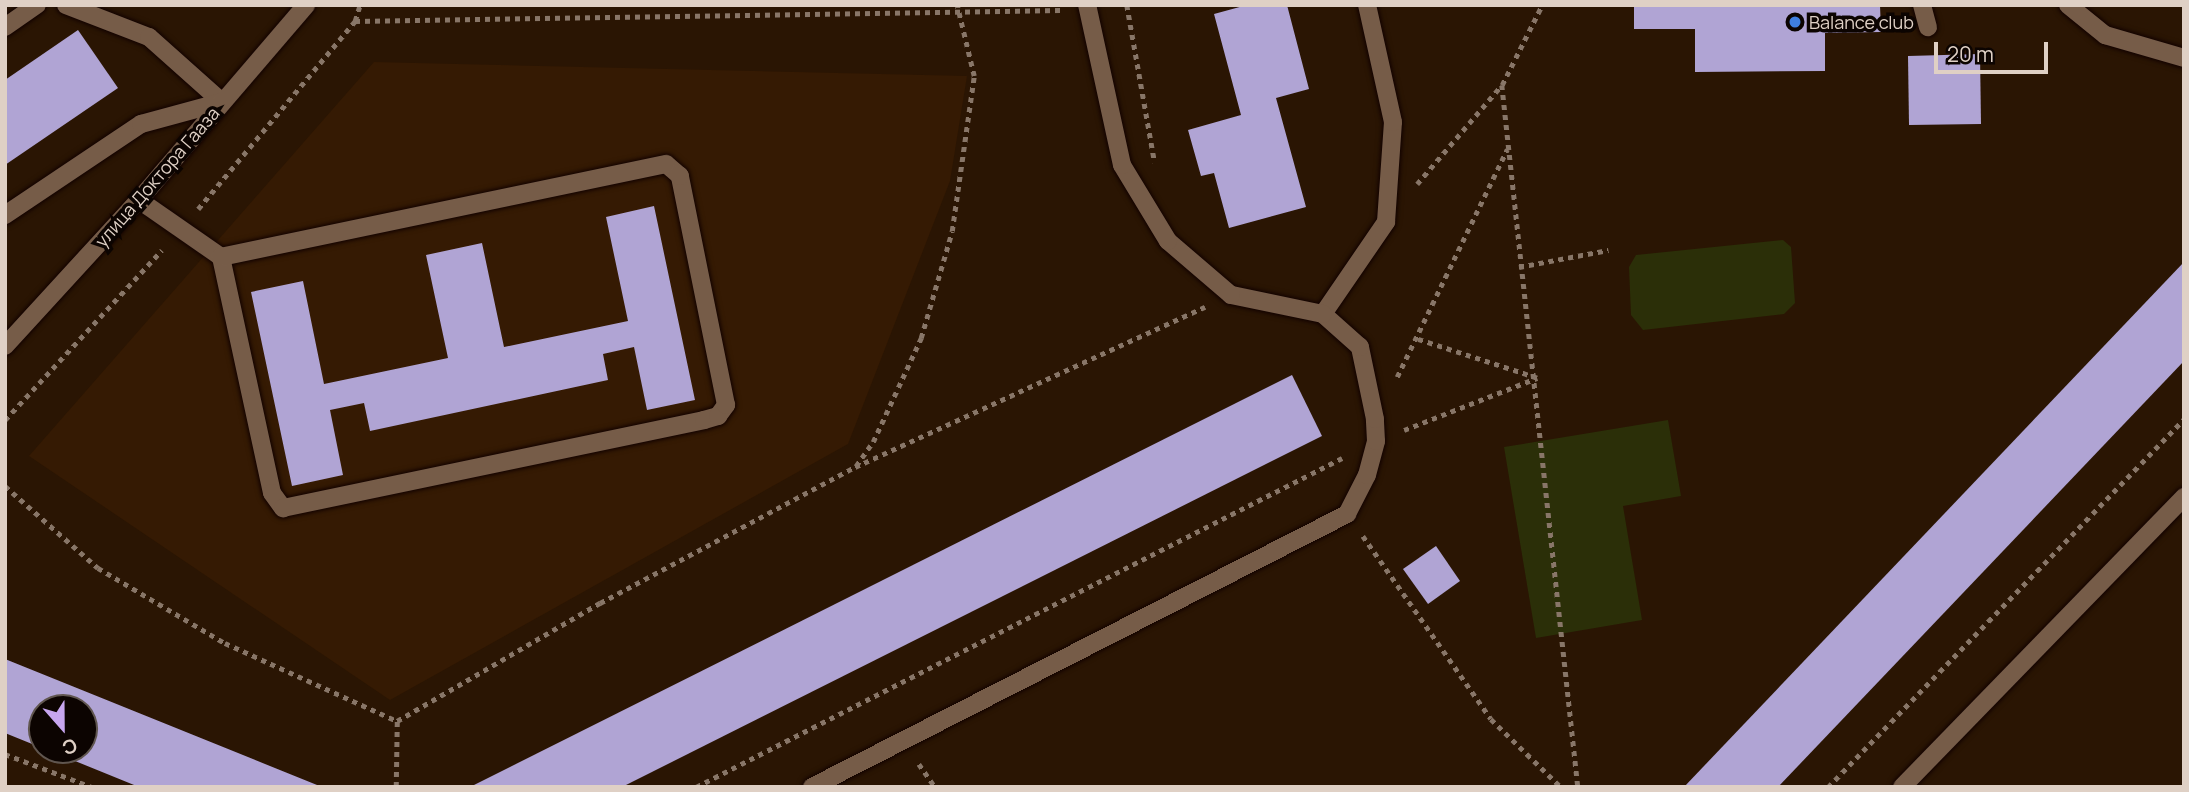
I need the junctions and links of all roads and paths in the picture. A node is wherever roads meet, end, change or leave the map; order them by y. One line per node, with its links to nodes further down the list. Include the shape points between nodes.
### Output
1 (37, 5): 13 (street)
2 (66, 5): 17 (street, via 149,37)
3 (306, 5): 17 (street, улица Доктора Гааза)
4 (957, 5): 11 (path)
5 (1127, 5): 19 (path)
6 (1367, 5): 22 (street, via 1393,122)
7 (1542, 5): 16 (path)
8 (1922, 5): 14 (street)
9 (2068, 5): 15 (street, via 2105,36)
10 (1087, 6): 11 (path); 26 (street, via 1122,165 1168,241)
11 (959, 12): 12 (path); 34 (path, via 974,76 952,231 921,338 873,442)
12 (355, 21)
13 (5, 27)
14 (1928, 27)
15 (2184, 58)
16 (1502, 85): 18 (path); 22 (path)
17 (222, 102): 20 (street, улица Доктора Гааза); 21 (street, via 141,124)
18 (1507, 148): 25 (path); 28 (path)
19 (1157, 174)
20 (139, 200): 24 (street); 29 (street, улица Доктора Гааза)
21 (5, 215)
22 (1386, 222): 27 (street)
23 (1608, 250): 25 (path)
24 (221, 257): 24 (street, via 666,164 680,176 726,405 718,416 704,420 283,508 272,493)
25 (1519, 267): 30 (path)
26 (1231, 295): 27 (street); 34 (path)
27 (1323, 314): 31 (street, via 1360,347)
28 (1417, 339): 30 (path); 31 (path)
29 (5, 346)
30 (1537, 378): 33 (path); 45 (path)
31 (1375, 419): 33 (street)
32 (2184, 419): 46 (path)
33 (1376, 441): 37 (street, via 1367,475); 42 (path)
34 (855, 467): 38 (path, via 600,603)
35 (5, 486): 38 (path, via 98,568 225,643)
36 (2184, 497): 47 (street)
37 (1347, 514): 43 (street); 44 (path, via 1491,719)
38 (397, 721): 41 (path)
39 (5, 754): 40 (path)
40 (92, 787)
41 (396, 787)
42 (696, 787)
43 (812, 787)
44 (1562, 787)
45 (1578, 787)
46 (1828, 787)
47 (1902, 787)

